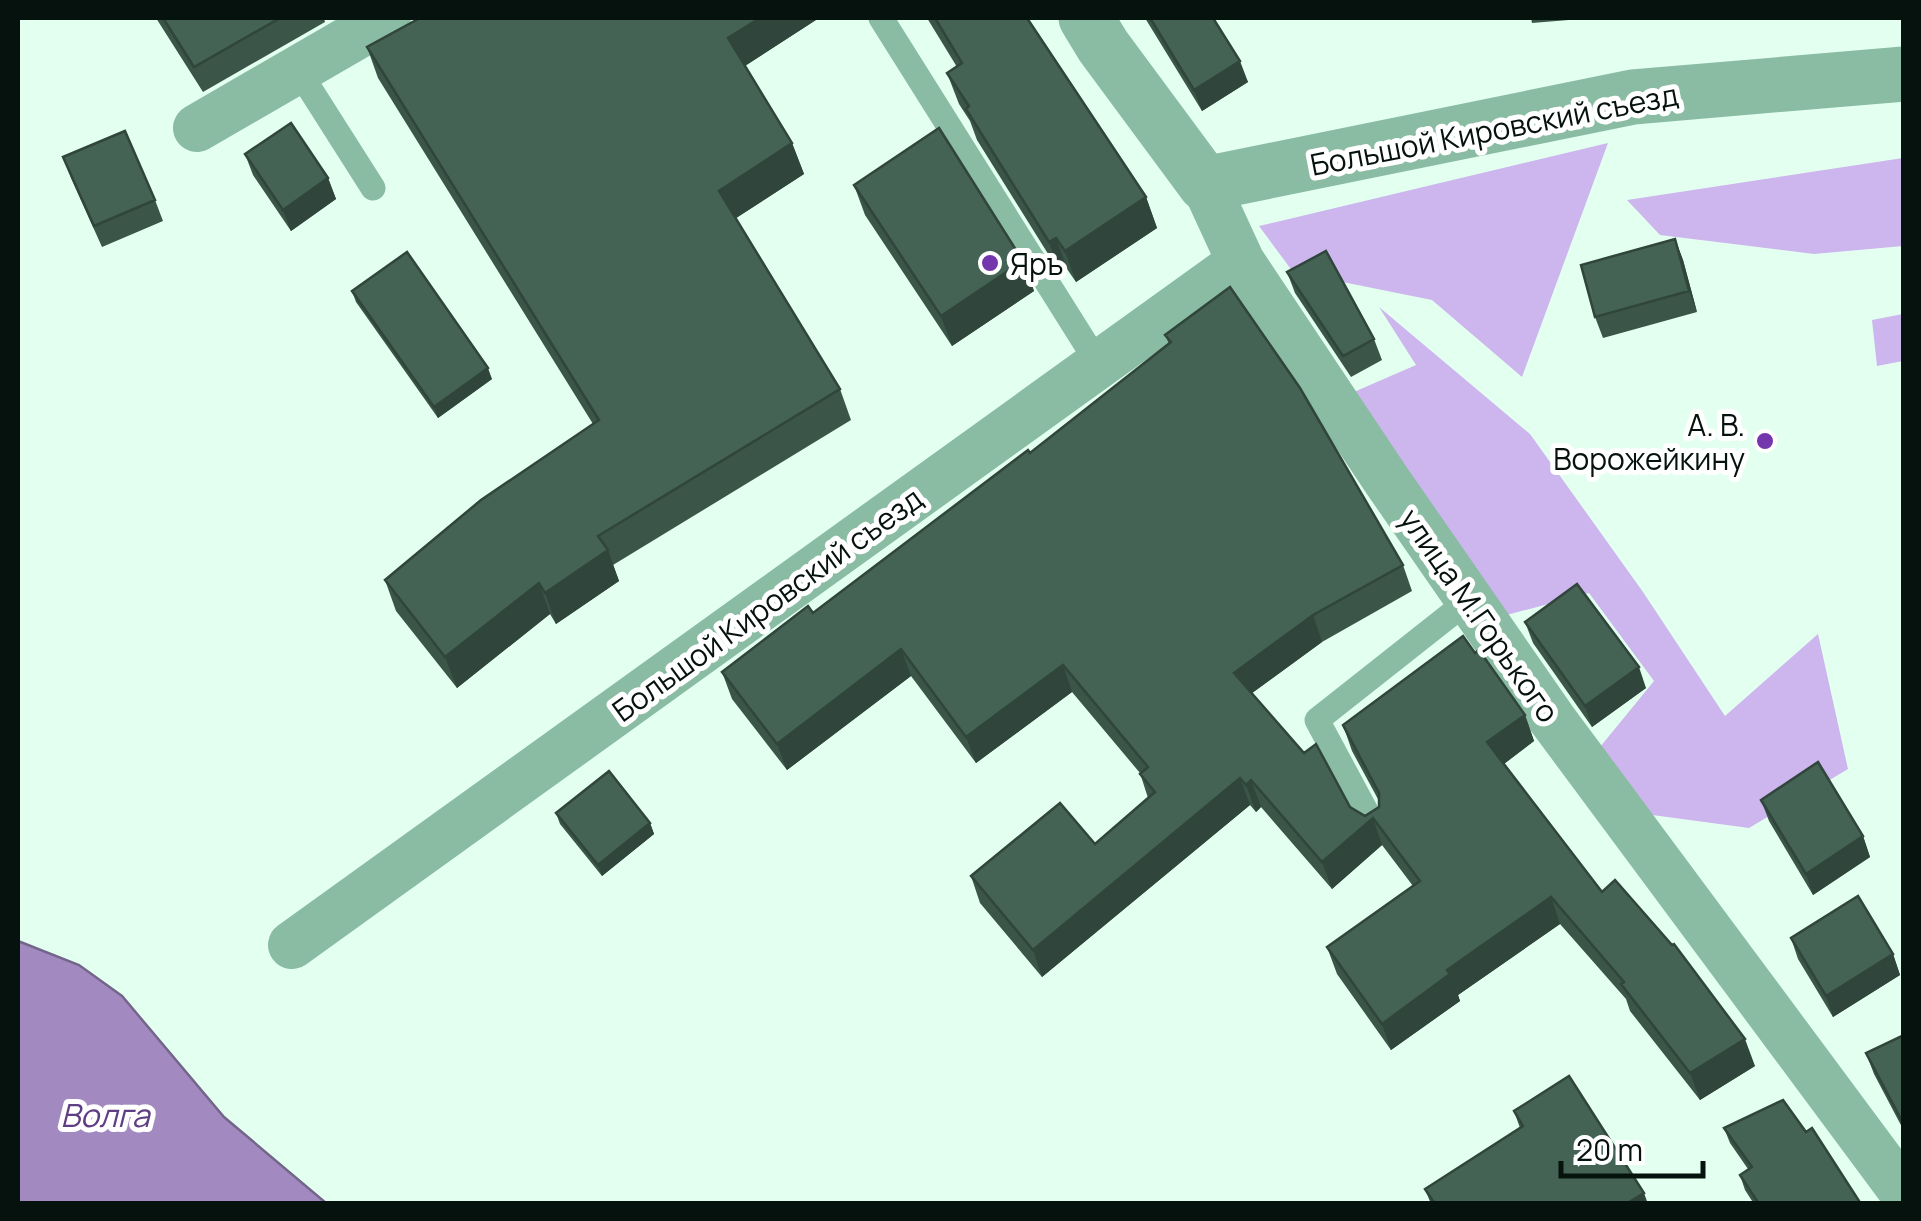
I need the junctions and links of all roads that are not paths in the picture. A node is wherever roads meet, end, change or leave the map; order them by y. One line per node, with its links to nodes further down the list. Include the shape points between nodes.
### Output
1 (388, 18): 4 (street)
2 (881, 18): 10 (lane)
3 (1086, 18): 7 (street, улица М.Горького)
4 (298, 70): 6 (street); 8 (lane)
5 (1904, 74): 7 (street, Большой Кировский съезд, via 1633,97)
6 (197, 128)
7 (1205, 184): 9 (street, улица М.Горького)
8 (373, 188)
9 (1242, 262): 10 (street, Большой Кировский съезд); 11 (street, улица М.Горького)
10 (1099, 364): 13 (street, Большой Кировский съезд)
11 (1470, 600): 12 (lane, via 1318,720); 14 (street, улица М.Горького)
12 (1374, 826)
13 (292, 945)
14 (1903, 1189)

